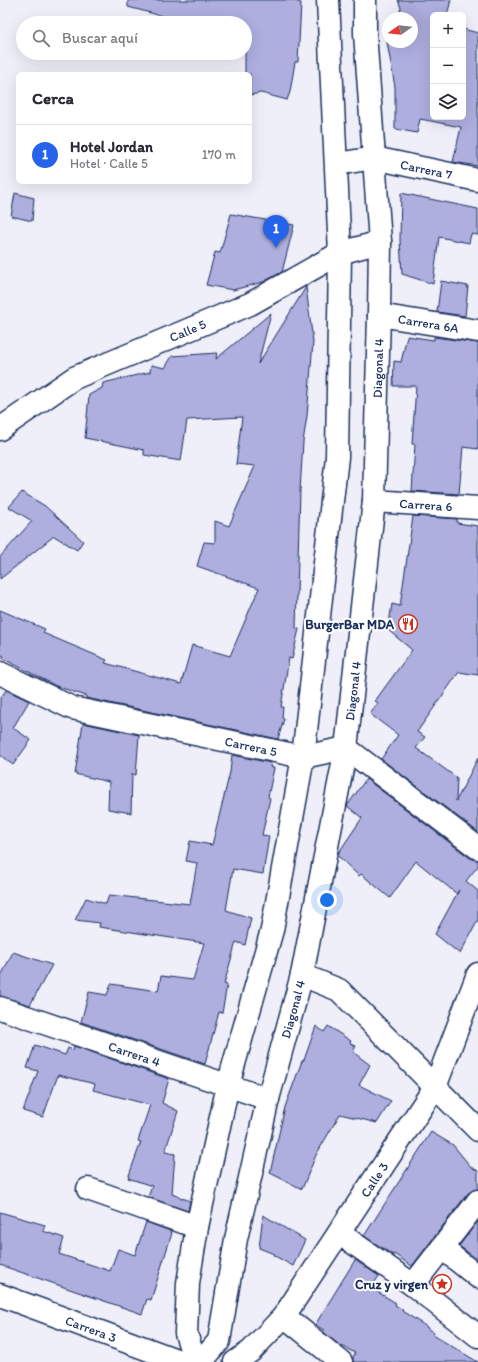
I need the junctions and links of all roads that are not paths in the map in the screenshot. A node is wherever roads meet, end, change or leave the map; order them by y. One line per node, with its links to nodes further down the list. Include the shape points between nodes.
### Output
1 (328, 0): 4 (street)
2 (365, 0): 3 (street, Diagonal 4)
3 (374, 158): 4 (street); 5 (street, Carrera 7); 6 (street, Diagonal 4)
4 (337, 164): 7 (street)
5 (478, 180)
6 (380, 242): 7 (street, Calle 5); 8 (street, Diagonal 4)
7 (340, 253): 10 (street, Calle 5, via 250,304 74,378); 15 (street, via 337,457)
8 (380, 315): 9 (street, Carrera 6A); 11 (street, Diagonal 4)
9 (478, 331)
10 (0, 429)
11 (374, 501): 12 (street, Carrera 6); 14 (street, Diagonal 4)
12 (478, 508)
13 (0, 673): 15 (street, Carrera 5, via 72,708)
14 (346, 748): 15 (street, Carrera 5); 16 (street); 18 (street, Diagonal 4)
15 (303, 758): 20 (street, via 272,930)
16 (478, 848)
17 (478, 974): 21 (street, Calle 3)
18 (302, 976): 21 (street, via 339,990); 22 (street, Diagonal 4)
19 (0, 1008): 20 (street, Carrera 4)
20 (228, 1085): 22 (street, Carrera 4); 26 (street)
21 (435, 1087): 23 (street); 27 (street, Calle 3)
22 (268, 1099): 36 (street, Diagonal 4, via 236,1239 219,1342)
23 (478, 1130)
24 (88, 1189): 26 (street)
25 (478, 1201): 28 (street)
26 (197, 1227): 35 (street, via 188,1283 186,1333)
27 (339, 1234): 30 (street); 32 (street, Calle 3)
28 (442, 1248): 29 (street); 30 (street)
29 (478, 1277)
30 (413, 1285): 33 (street)
31 (0, 1295): 34 (street, Carrera 3)
32 (284, 1316): 37 (street, Calle 3, via 251,1351); 38 (street)
33 (478, 1336)
34 (182, 1362)
35 (195, 1362)
36 (201, 1362)
37 (235, 1362)
38 (341, 1362)

